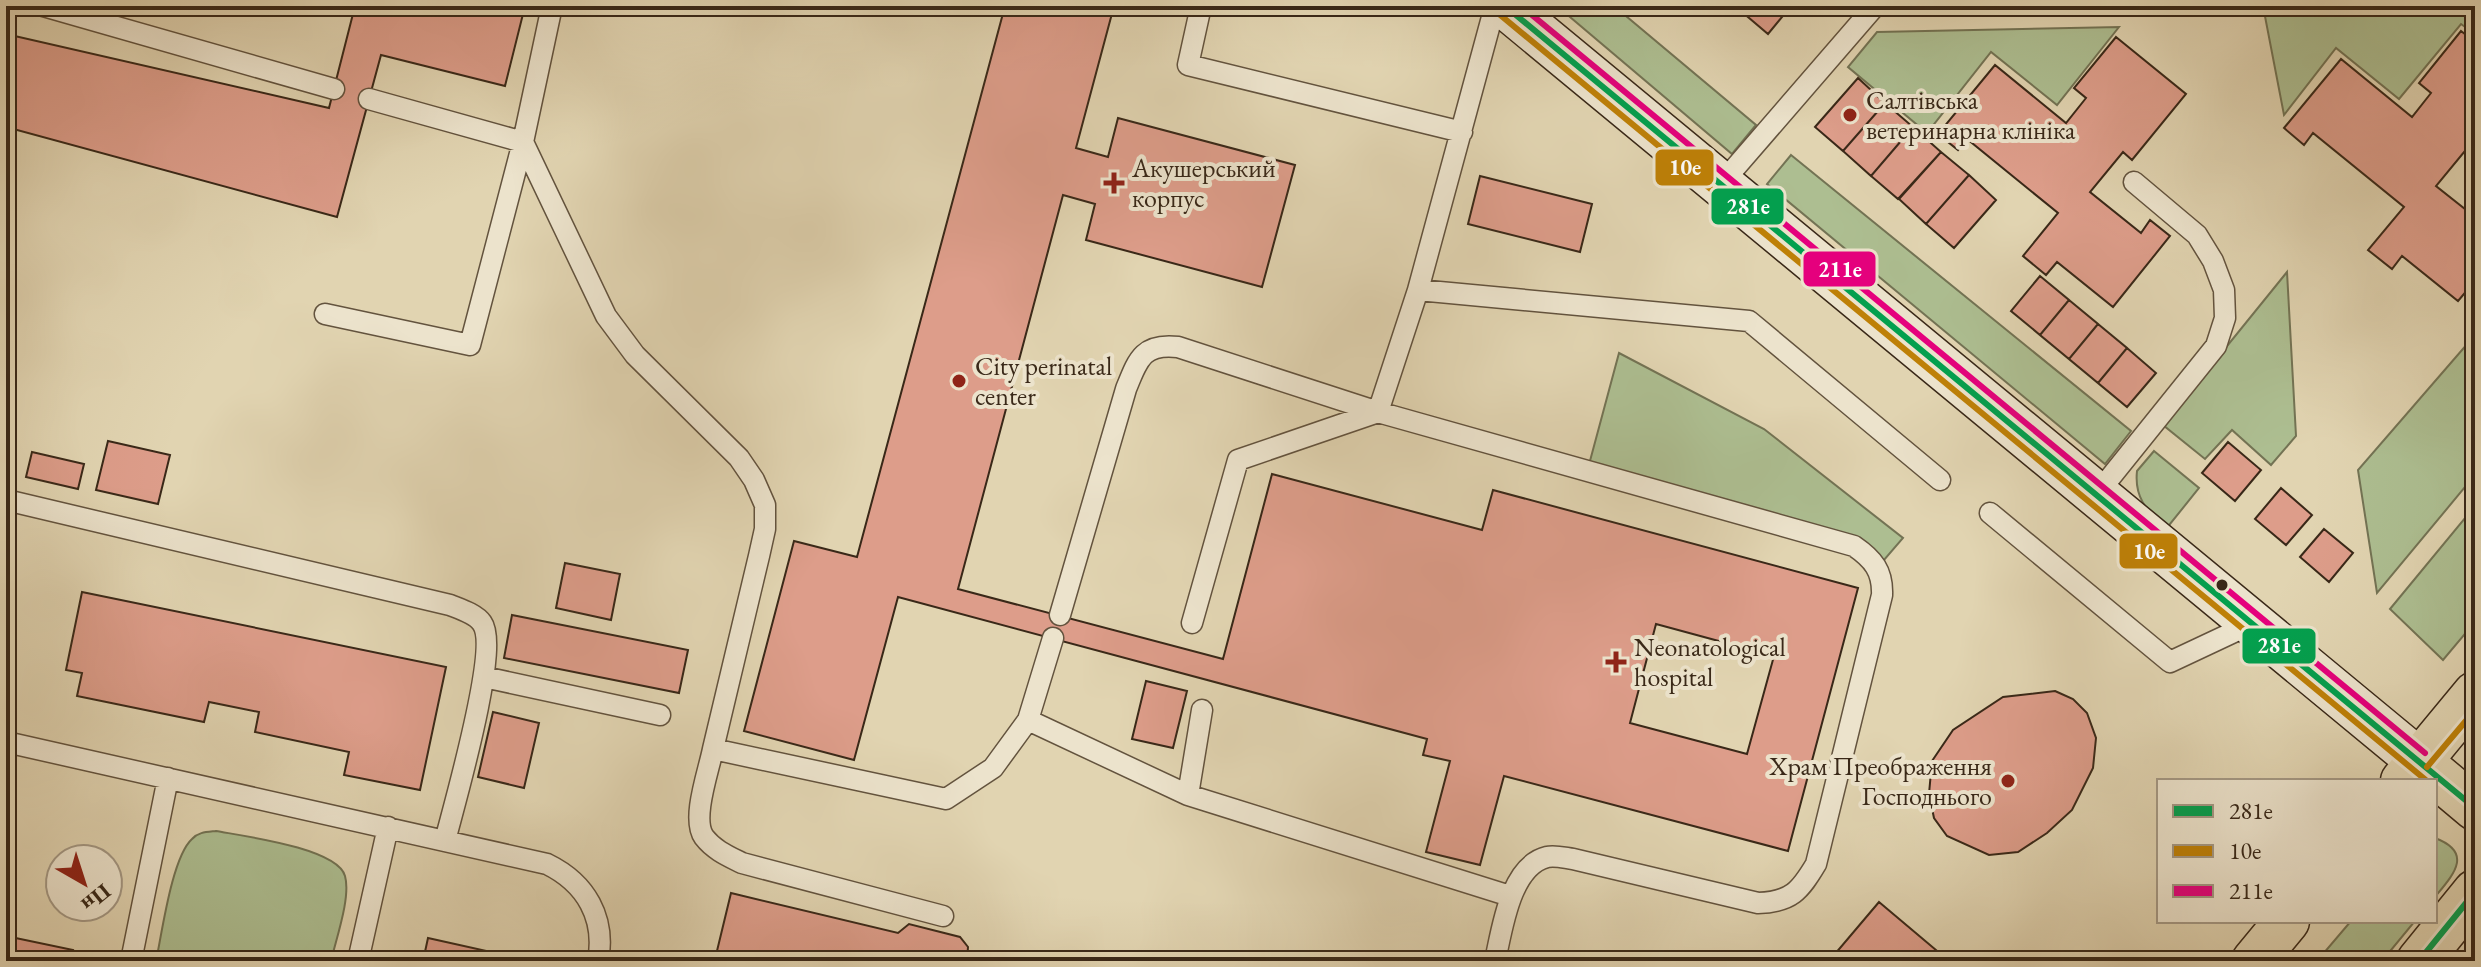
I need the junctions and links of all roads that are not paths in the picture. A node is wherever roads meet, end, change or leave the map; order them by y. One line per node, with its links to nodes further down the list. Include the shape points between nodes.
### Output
1 (43, 6): 7 (lane)
2 (552, 6): 11 (lane)
3 (1201, 6): 10 (lane, via 1188,65)
4 (1495, 6): 10 (lane)
5 (1505, 6): 13 (street)
6 (1875, 6): 13 (lane)
7 (68, 9): 8 (lane)
8 (334, 89)
9 (369, 99): 11 (lane)
10 (1462, 132): 14 (lane)
11 (523, 142): 15 (lane, via 470,345); 31 (lane, via 606,316 668,391 739,458 765,505 765,529)
12 (2134, 182): 18 (lane, via 2197,235 2224,290 2225,318 2216,346)
13 (1721, 184): 18 (street)
14 (1418, 290): 16 (lane); 17 (lane, via 1749,321)
15 (325, 314)
16 (1378, 412): 21 (lane, via 1178,347 1151,347 1136,363 1126,389); 22 (lane, via 1238,460); 40 (lane, via 1854,546 1878,567 1882,580 1816,864 1791,896 1758,903 1558,857 1536,862)
17 (1940, 480)
18 (2097, 494): 23 (street)
19 (6, 500): 25 (lane, via 450,605 483,623 488,641)
20 (1990, 513): 23 (lane, via 2170,662)
21 (1060, 615)
22 (1192, 623)
23 (2253, 623): 32 (street)
24 (1053, 638): 29 (lane)
25 (484, 677): 28 (lane); 38 (lane)
26 (2475, 694): 32 (main road)
27 (1202, 710): 35 (lane)
28 (660, 715)
29 (1028, 720): 31 (lane, via 993,768 946,799); 35 (lane)
30 (6, 742): 33 (lane)
31 (713, 749): 41 (lane, via 699,811 702,835 717,850 742,863)
32 (2411, 771)
33 (168, 778): 37 (lane); 43 (lane)
34 (2437, 786): 36 (main road)
35 (1188, 795): 40 (lane)
36 (2475, 808)
37 (388, 827): 38 (lane); 44 (lane)
38 (445, 841): 45 (lane, via 547,864 570,877 588,896 598,922)
39 (2475, 892): 48 (main road)
40 (1510, 896): 46 (lane)
41 (943, 916)
42 (2285, 923): 47 (main road)
43 (131, 961)
44 (358, 961)
45 (598, 961)
46 (1495, 961)
47 (2254, 961)
48 (2419, 961)

